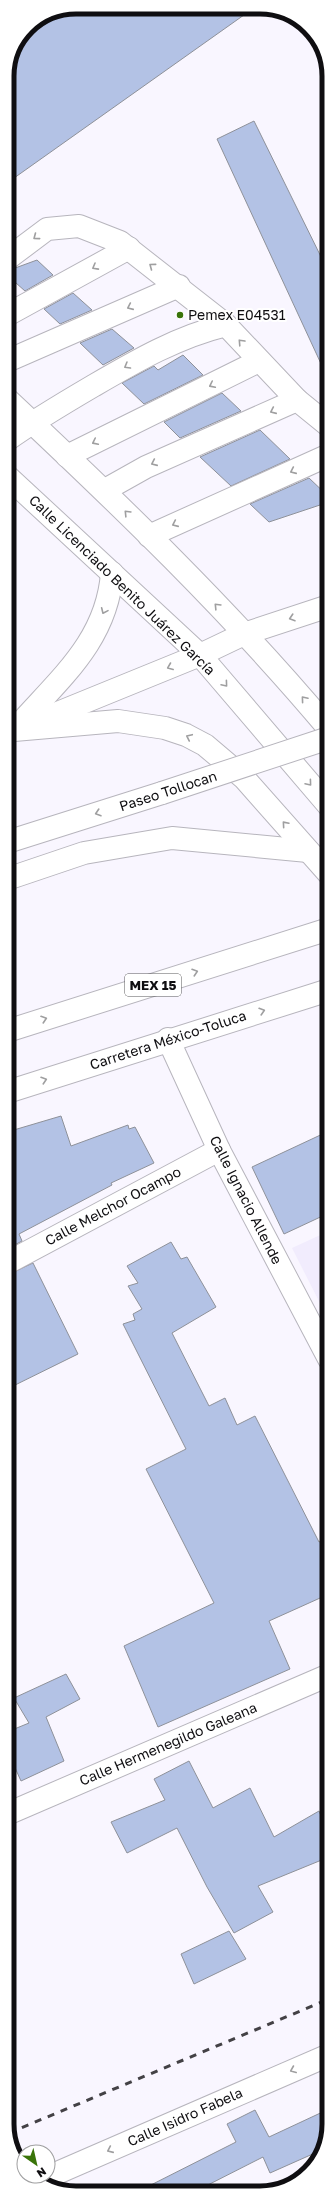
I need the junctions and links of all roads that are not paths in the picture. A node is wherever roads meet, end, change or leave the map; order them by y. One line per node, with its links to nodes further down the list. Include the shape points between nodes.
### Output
1 (129, 248): 2 (main road, one-way to 2, via 79,226 47,229); 3 (main road, one-way to 1); 4 (main road, one-way to 4)
2 (14, 254)
3 (178, 286): 5 (main road); 6 (main road, one-way to 6)
4 (14, 311)
5 (226, 325): 7 (main road, one-way to 5); 11 (main road, one-way to 11, via 200,332 152,351)
6 (14, 358)
7 (259, 361): 8 (main road); 13 (main road, one-way to 13)
8 (297, 400): 10 (main road); 16 (main road, one-way to 16, via 146,467)
9 (14, 405): 11 (main road)
10 (322, 420)
11 (32, 422): 12 (main road); 13 (main road)
12 (14, 435)
13 (67, 456): 16 (main road)
14 (322, 458): 17 (main road, one-way to 17)
15 (14, 482): 18 (main road, Calle Licenciado Benito Juárez García)
16 (105, 490): 17 (main road, one-way to 16)
17 (149, 536): 20 (main road, one-way to 17)
18 (112, 573): 21 (main road, Calle Licenciado Benito Juárez García); 23 (main road, one-way to 23, via 110,596 85,648 63,679)
19 (322, 608): 20 (main road, one-way to 20)
20 (244, 634): 21 (main road); 22 (main road, one-way to 20, via 282,673)
21 (200, 655): 24 (main road, one-way to 24); 27 (main road, Calle Licenciado Benito Juárez García, one-way to 27)
22 (322, 721)
23 (14, 729)
24 (14, 731)
25 (14, 732): 29 (main road, one-way to 25, via 231,765 205,745 186,735 165,728 118,721)
26 (322, 740): 28 (main road, Paseo Tollocan, one-way to 28, bridge)
27 (322, 798)
28 (14, 840)
29 (308, 851): 30 (main road); 31 (main road, via 172,838 84,852)
30 (322, 866)
31 (14, 877)
32 (322, 931): 34 (main road, MEX 15, one-way to 32)
33 (322, 992): 35 (main road, Carretera México-Toluca, one-way to 33)
34 (14, 1029)
35 (168, 1040): 36 (main road, Carretera México-Toluca, one-way to 35); 37 (main road, Calle Ignacio Allende)
36 (14, 1090)
37 (219, 1150): 38 (main road, Calle Melchor Ocampo); 39 (main road, Calle Ignacio Allende)
38 (14, 1259)
39 (322, 1346)
40 (322, 1678): 41 (main road, Calle Hermenegildo Galeana)
41 (14, 1811)
42 (322, 2058): 43 (main road, Calle Isidro Fabela, one-way to 43)
43 (56, 2173)

